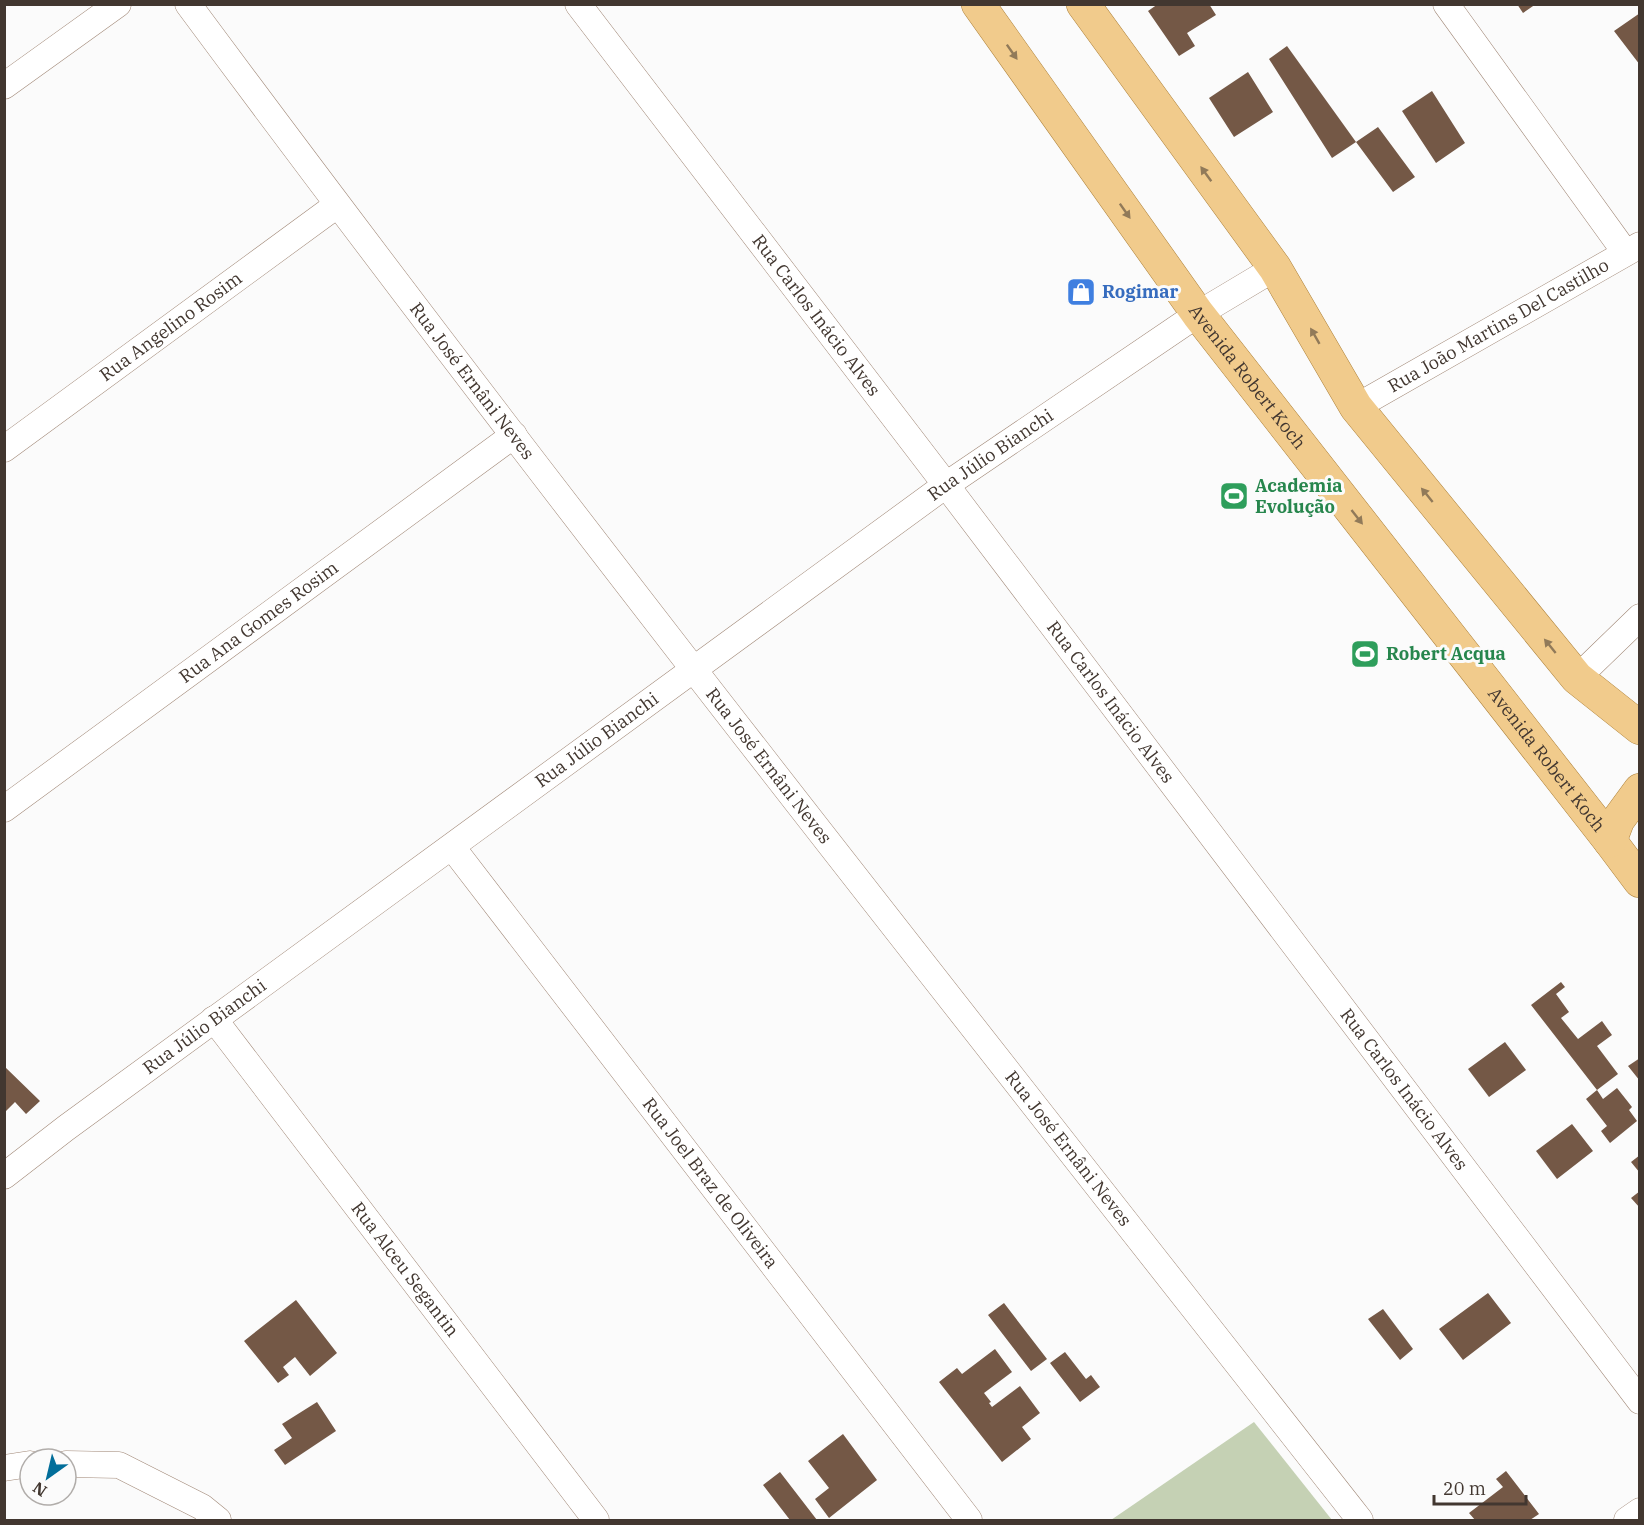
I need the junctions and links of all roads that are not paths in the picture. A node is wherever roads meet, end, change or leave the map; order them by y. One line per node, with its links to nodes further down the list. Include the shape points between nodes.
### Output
1 (118, 4): 7 (street)
2 (188, 4): 8 (street, Rua José Ernâni Neves)
3 (578, 4): 15 (street, Rua Carlos Inácio Alves)
4 (978, 4): 11 (main road, Avenida Robert Koch, one-way to 11)
5 (1083, 4): 10 (main road, one-way to 5)
6 (1446, 4): 9 (street)
7 (4, 86)
8 (337, 205): 13 (street, Rua José Ernâni Neves); 14 (street, Rua Angelino Rosim)
9 (1632, 249): 12 (street, Rua João Martins Del Castilho)
10 (1275, 268): 11 (street, Rua Júlio Bianchi); 12 (main road, one-way to 10)
11 (1198, 314): 15 (street, Rua Júlio Bianchi); 22 (main road, Avenida Robert Koch, one-way to 22)
12 (1356, 407): 18 (main road, one-way to 12)
13 (514, 435): 17 (street, Rua José Ernâni Neves); 21 (street, Rua Ana Gomes Rosim)
14 (4, 449)
15 (946, 485): 17 (street, Rua Júlio Bianchi); 27 (street, Rua Carlos Inácio Alves)
16 (1640, 617): 18 (street)
17 (693, 670): 23 (street, Rua Júlio Bianchi); 33 (street, Rua José Ernâni Neves)
18 (1577, 678): 19 (main road)
19 (1640, 728)
20 (1640, 790): 22 (main road, via 1618,820)
21 (4, 808)
22 (1611, 841): 24 (main road, Avenida Robert Koch)
23 (452, 847): 25 (street, Rua Júlio Bianchi); 32 (street, Rua Joel Braz de Oliveira)
24 (1640, 881)
25 (214, 1019): 26 (street, Rua Júlio Bianchi); 31 (street, Rua Alceu Segantin)
26 (4, 1176)
27 (1640, 1401)
28 (78, 1464): 30 (street, via 118,1465 201,1507)
29 (1640, 1511): 34 (street)
30 (218, 1521)
31 (596, 1521)
32 (969, 1521)
33 (1360, 1521)
34 (1627, 1521)

